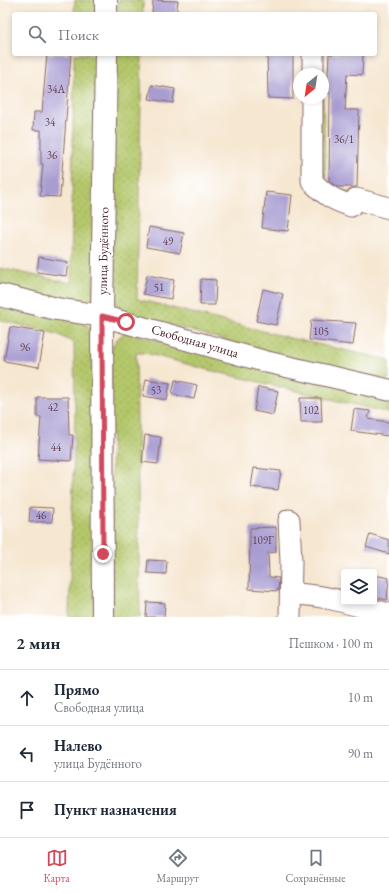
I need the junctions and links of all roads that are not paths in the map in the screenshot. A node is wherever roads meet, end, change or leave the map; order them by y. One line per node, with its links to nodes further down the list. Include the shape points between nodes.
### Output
1 (106, 0): 2 (street)
2 (106, 12)
3 (106, 56): 9 (street, улица Будённого)
4 (313, 56): 5 (street)
5 (312, 68)
6 (312, 104): 7 (street, via 312,181 322,193 344,204 351,206 356,199)
7 (389, 208)
8 (0, 295): 9 (street, Свободная улица, via 57,309)
9 (102, 316): 10 (street, Свободная улица, via 268,362); 14 (street, улица Будённого)
10 (389, 390)
11 (289, 520): 12 (street)
12 (291, 594): 13 (street, via 340,601); 15 (street)
13 (389, 614)
14 (103, 617)
15 (290, 617)

